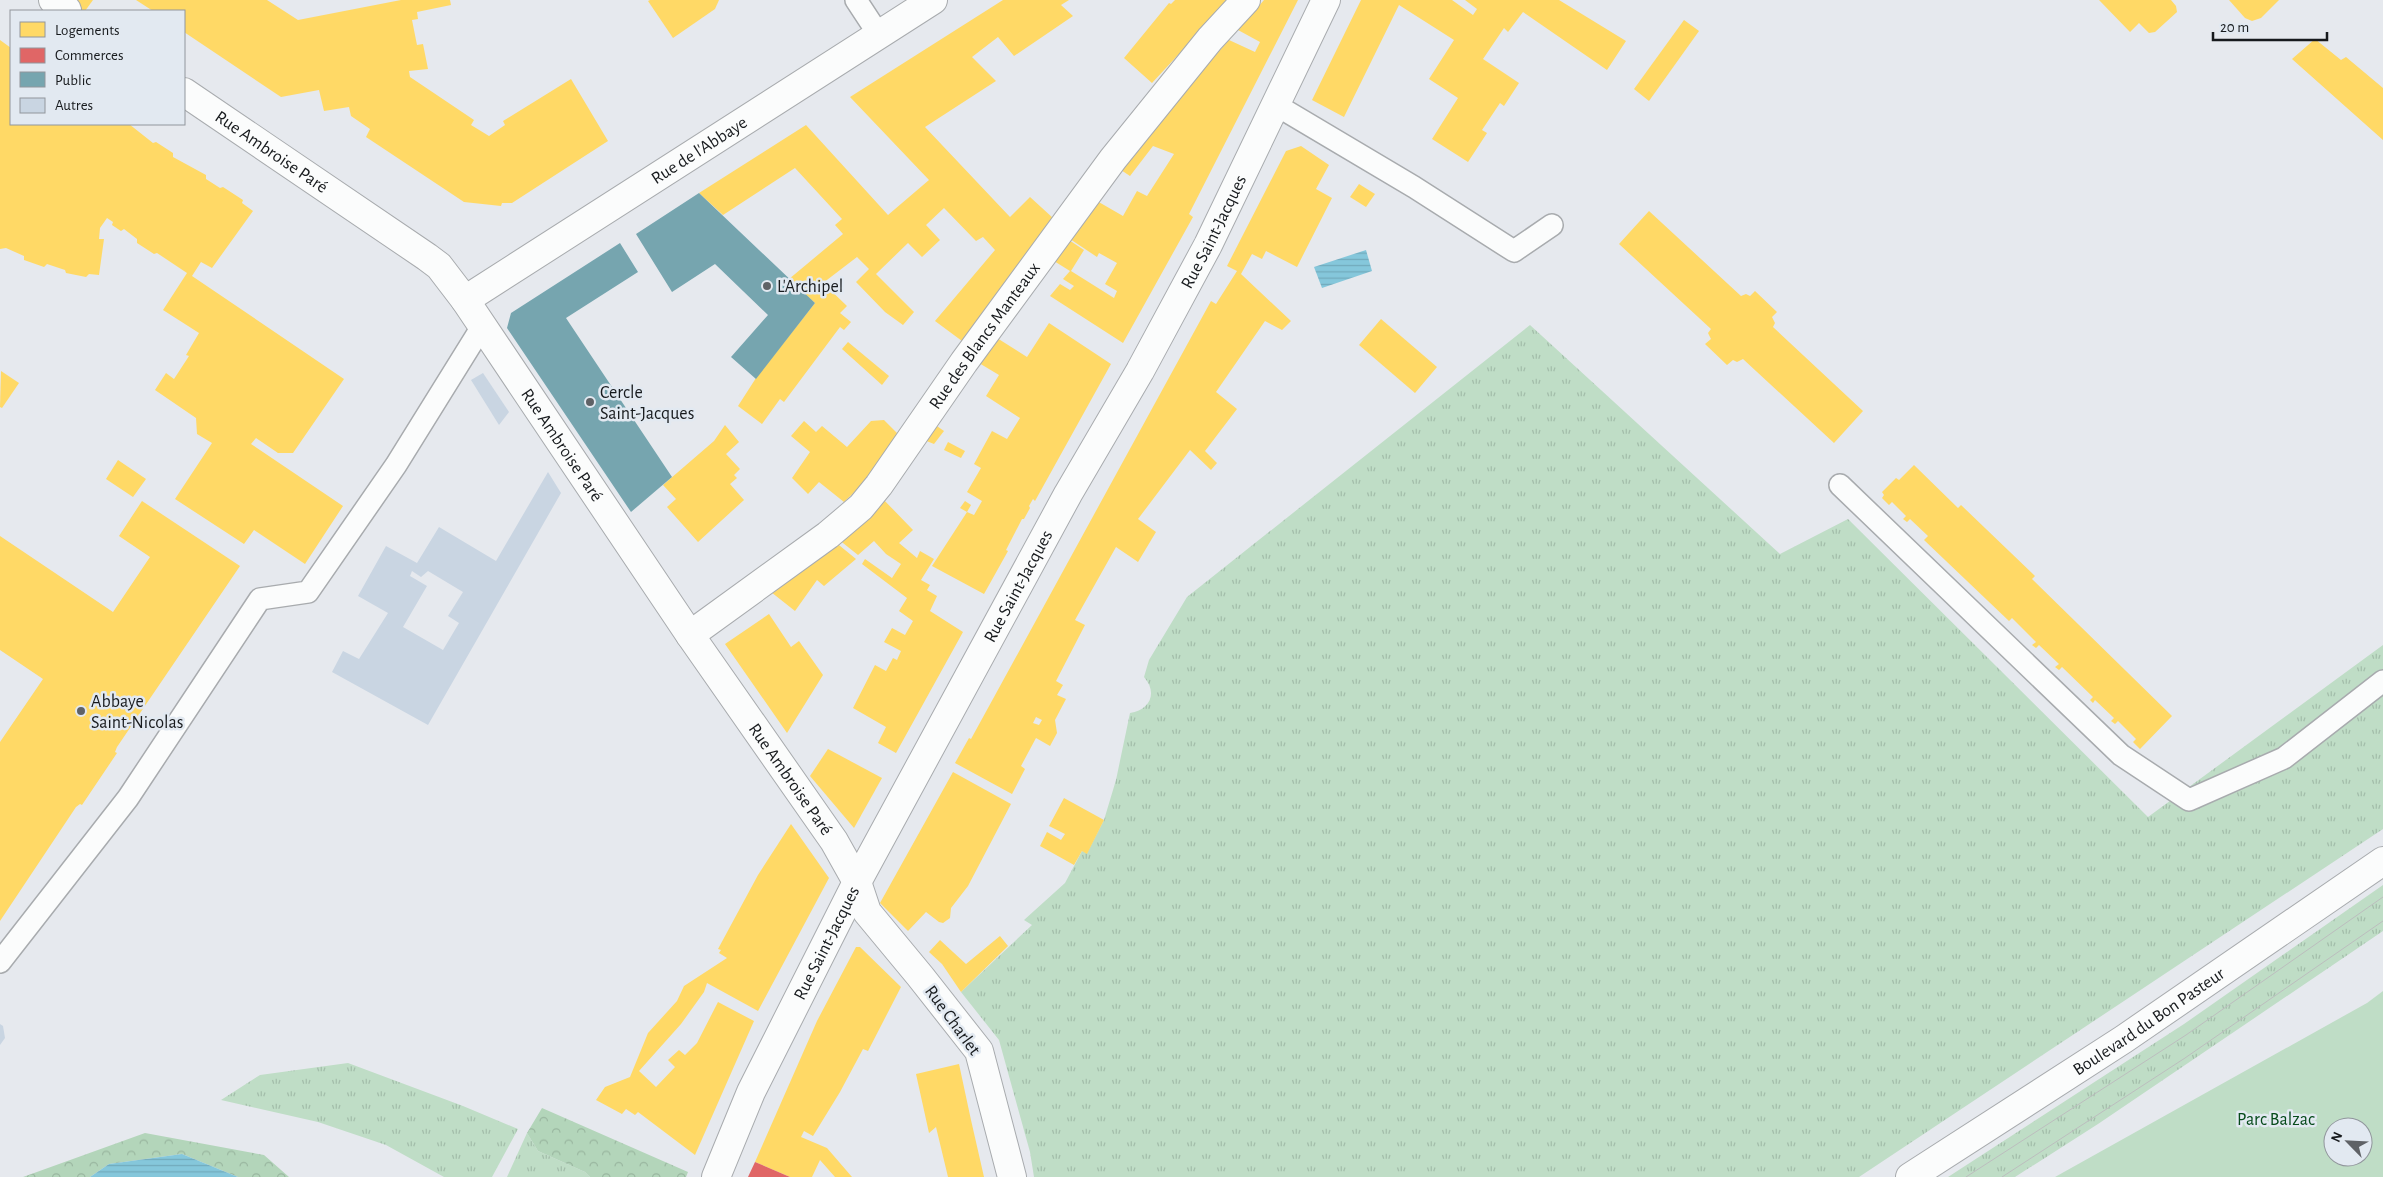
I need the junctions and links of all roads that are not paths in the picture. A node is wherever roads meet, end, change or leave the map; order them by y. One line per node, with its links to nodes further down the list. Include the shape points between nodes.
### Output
1 (856, 0): 5 (lane)
2 (933, 0): 5 (street, Rue de l'Abbaye)
3 (1246, 0): 12 (street, Rue des Blancs Manteaux, via 1210,39 1113,160 861,507 828,535)
4 (1326, 0): 7 (street, Rue Saint-Jacques)
5 (879, 35): 9 (street, Rue de l'Abbaye)
6 (185, 93): 9 (street, Rue Ambroise Paré, via 427,257 439,266)
7 (1276, 105): 8 (lane, via 1514,251); 15 (street, Rue Saint-Jacques, via 1208,245 1140,371 1068,494)
8 (1552, 225)
9 (465, 300): 10 (street, Rue Ambroise Paré)
10 (483, 325): 12 (street, Rue Ambroise Paré); 16 (lane, via 396,465 308,592 260,599 128,798)
11 (1840, 485): 13 (lane, via 2121,755 2189,800 2284,758)
12 (690, 635): 15 (street, Rue Ambroise Paré, via 834,841)
13 (2383, 681)
14 (2383, 861): 19 (street, Boulevard du Bon Pasteur, via 2124,1040)
15 (856, 882): 17 (street, Rue Saint-Jacques, via 751,1092); 18 (street, Rue Charlet, via 867,912 979,1051)
16 (0, 962)
17 (716, 1177)
18 (1012, 1177)
19 (1910, 1177)

